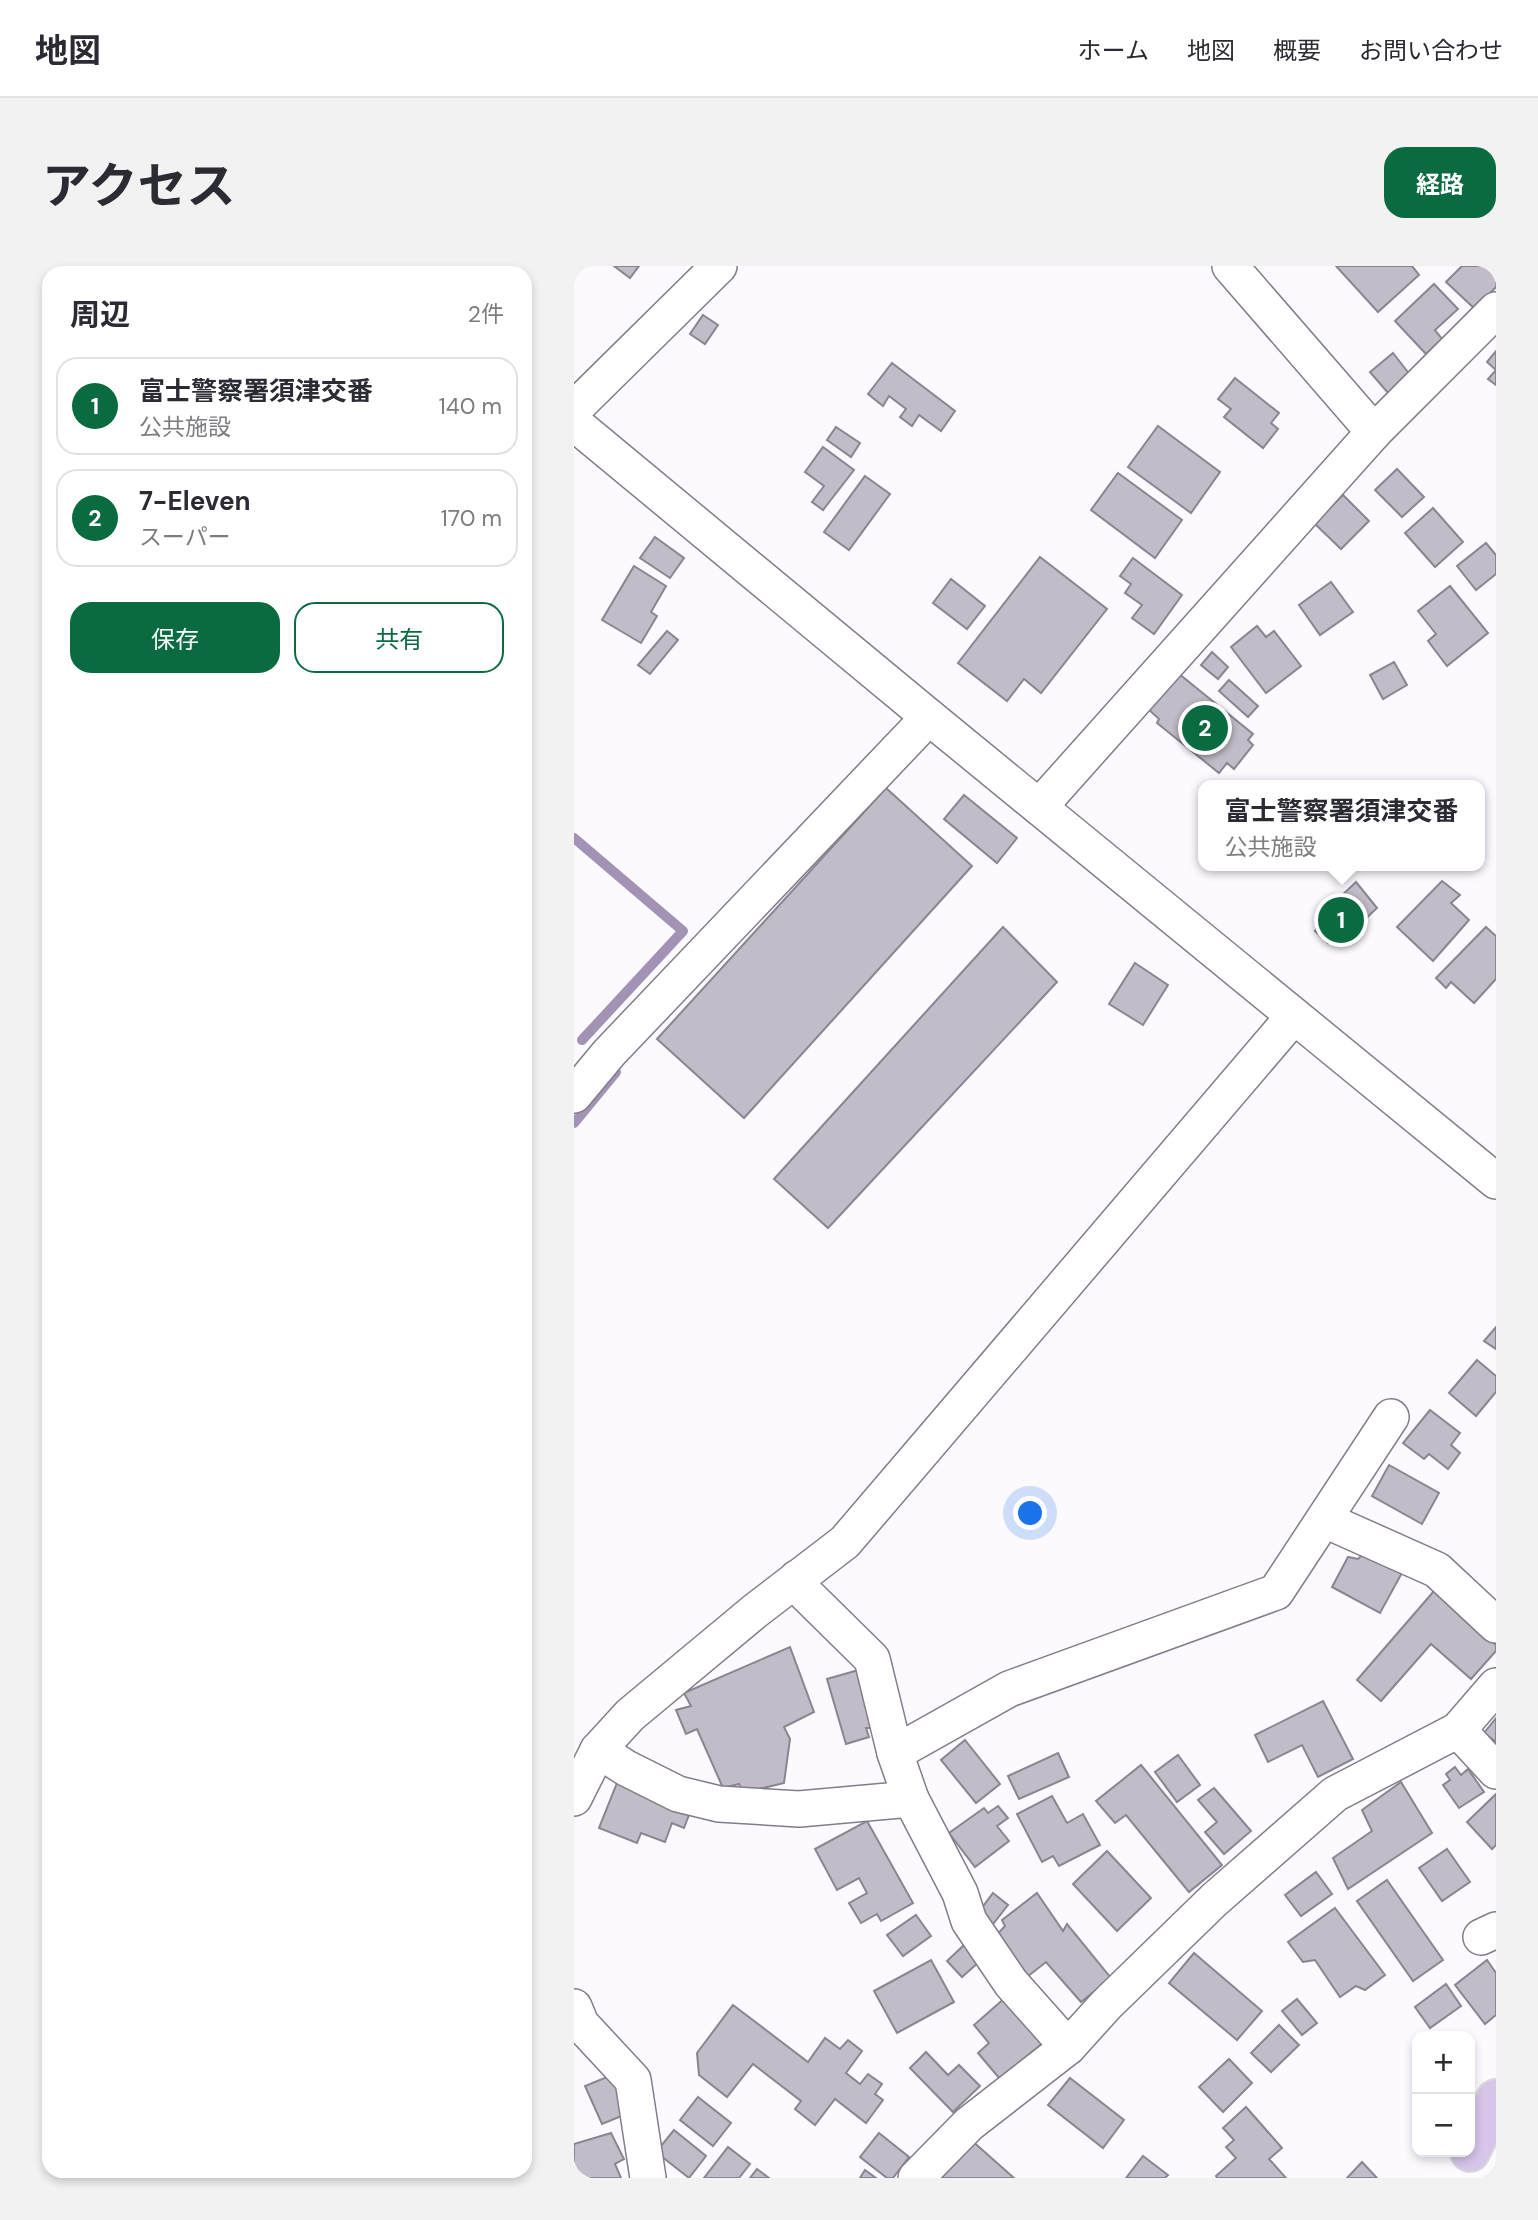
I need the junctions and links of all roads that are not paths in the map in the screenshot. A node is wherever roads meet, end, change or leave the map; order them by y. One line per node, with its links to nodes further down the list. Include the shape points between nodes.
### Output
1 (719, 266): 4 (street)
2 (1230, 266): 6 (street)
3 (1496, 310): 6 (street)
4 (574, 408)
5 (574, 422): 7 (street)
6 (1374, 432): 8 (street)
7 (929, 717): 8 (street); 10 (street)
8 (1040, 807): 9 (street)
9 (1294, 1016): 11 (street); 14 (street, via 845,1542)
10 (574, 1095)
11 (1496, 1181)
12 (1391, 1418): 13 (street)
13 (1325, 1520): 15 (street, via 1437,1570); 19 (street, via 1276,1592 1009,1689)
14 (797, 1578): 18 (street, via 630,1715); 19 (street, via 806,1594 872,1659)
15 (1496, 1625)
16 (1496, 1686): 17 (street)
17 (1458, 1730): 20 (street); 24 (street, via 1335,1794 1214,1900)
18 (598, 1749): 21 (street); 22 (street, via 678,1794 719,1804 799,1809)
19 (895, 1753): 22 (street)
20 (1496, 1770)
21 (574, 1798)
22 (911, 1799): 24 (street, via 960,1893 969,1921 1011,1983)
23 (574, 2007): 28 (street, via 580,2024 633,2080)
24 (1068, 2047): 29 (street, via 969,2124)
25 (1496, 2099): 26 (main road)
26 (1475, 2142)
27 (1468, 2157): 30 (main road)
28 (648, 2178)
29 (916, 2178)
30 (1457, 2178)

